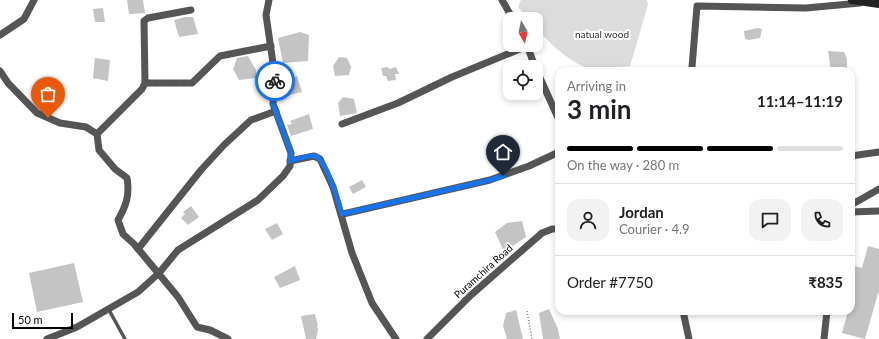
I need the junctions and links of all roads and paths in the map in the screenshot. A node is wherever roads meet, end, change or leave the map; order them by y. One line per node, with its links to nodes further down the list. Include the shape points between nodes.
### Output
1 (34, 0): 9 (street, via 24,19)
2 (269, 0): 10 (street, via 266,15)
3 (502, 0): 8 (street)
4 (852, 0): 5 (street)
5 (870, 2): 6 (street); 12 (street, via 806,8 697,6)
6 (879, 4)
7 (191, 10): 14 (street, via 148,18 144,21)
8 (509, 12)
9 (0, 35)
10 (272, 46): 14 (street, via 220,56 192,83); 16 (street, via 275,77 273,104)
11 (511, 52): 18 (street, via 398,103)
12 (692, 67)
13 (0, 71): 19 (street, via 37,113 60,123 86,127)
14 (145, 83): 19 (street)
15 (543, 84): 17 (street)
16 (276, 111): 23 (street, via 291,153); 30 (street, via 251,120 224,145)
17 (555, 111)
18 (342, 124)
19 (97, 134): 30 (street, via 98,150 127,178 130,191 118,220 123,234)
20 (879, 152): 22 (street)
21 (555, 154): 28 (street, via 490,180)
22 (855, 155)
23 (290, 161): 28 (street, via 314,156 320,159); 31 (street, via 290,166 283,176 258,200 178,250)
24 (878, 189): 25 (street)
25 (855, 203)
26 (879, 211): 27 (street)
27 (855, 212)
28 (342, 214): 39 (street, via 352,253 372,303)
29 (555, 229): 40 (street, Puramchira Road, via 542,233 471,295)
30 (138, 249): 31 (street)
31 (159, 273): 32 (street, via 138,292); 38 (street, via 197,327)
32 (108, 308): 36 (street, via 77,327); 37 (lane)
33 (527, 312): 41 (path)
34 (684, 315): 42 (street)
35 (827, 315): 43 (street)
36 (47, 339)
37 (124, 339)
38 (228, 339)
39 (396, 339)
40 (427, 339)
41 (532, 339)
42 (689, 339)
43 (824, 339)

